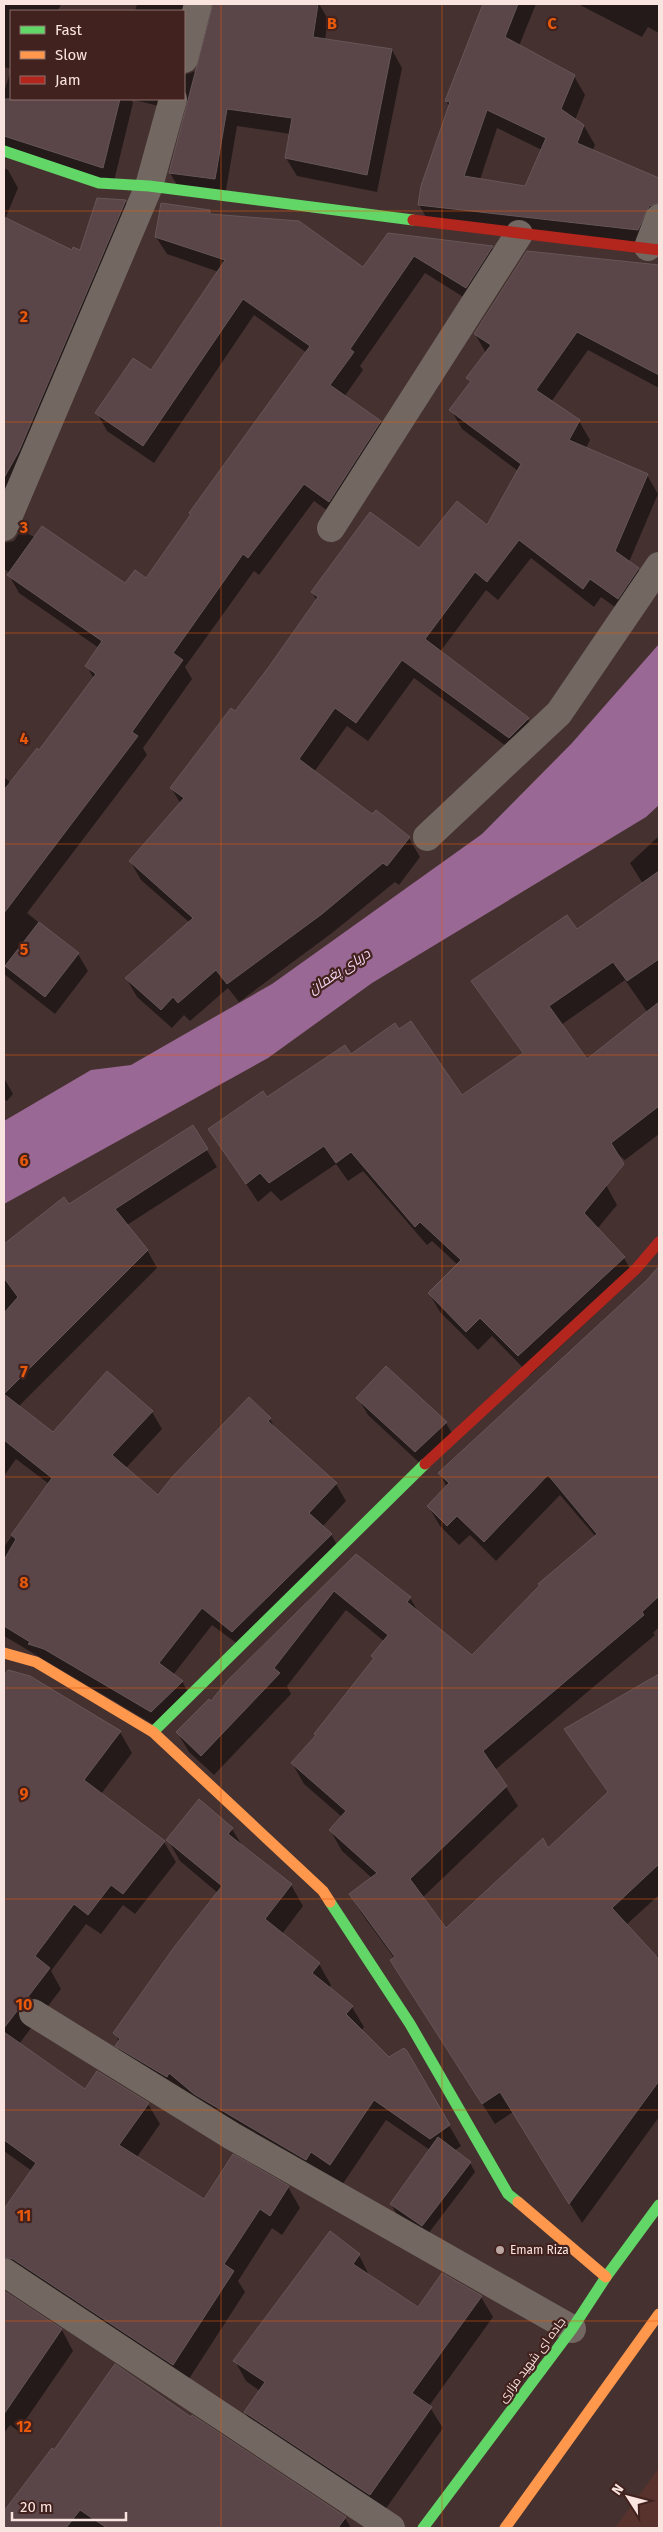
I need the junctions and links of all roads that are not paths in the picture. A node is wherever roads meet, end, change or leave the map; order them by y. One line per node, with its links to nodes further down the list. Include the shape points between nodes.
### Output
1 (198, 4): 2 (street)
2 (185, 55)
3 (173, 100): 5 (street)
4 (4, 151): 5 (street, via 99,183)
5 (149, 186): 7 (street); 9 (street)
6 (659, 218): 8 (street)
7 (519, 234): 8 (street); 10 (street)
8 (653, 248)
9 (4, 527)
10 (331, 528)
11 (659, 566): 12 (street, via 559,713)
12 (427, 838)
13 (659, 1242): 15 (street, via 636,1269 436,1453)
14 (4, 1653): 15 (street, via 36,1662)
15 (153, 1732): 19 (street, via 324,1891 410,2024 508,2194)
16 (33, 2013): 21 (street, via 232,2136)
17 (659, 2205): 19 (street, جاده ای شهید مزاری)
18 (4, 2272): 22 (street)
19 (606, 2277): 21 (street, جاده ای شهید مزاری)
20 (659, 2314): 24 (street)
21 (572, 2329): 23 (street, جاده ای شهید مزاری)
22 (391, 2528)
23 (423, 2528)
24 (505, 2528)

